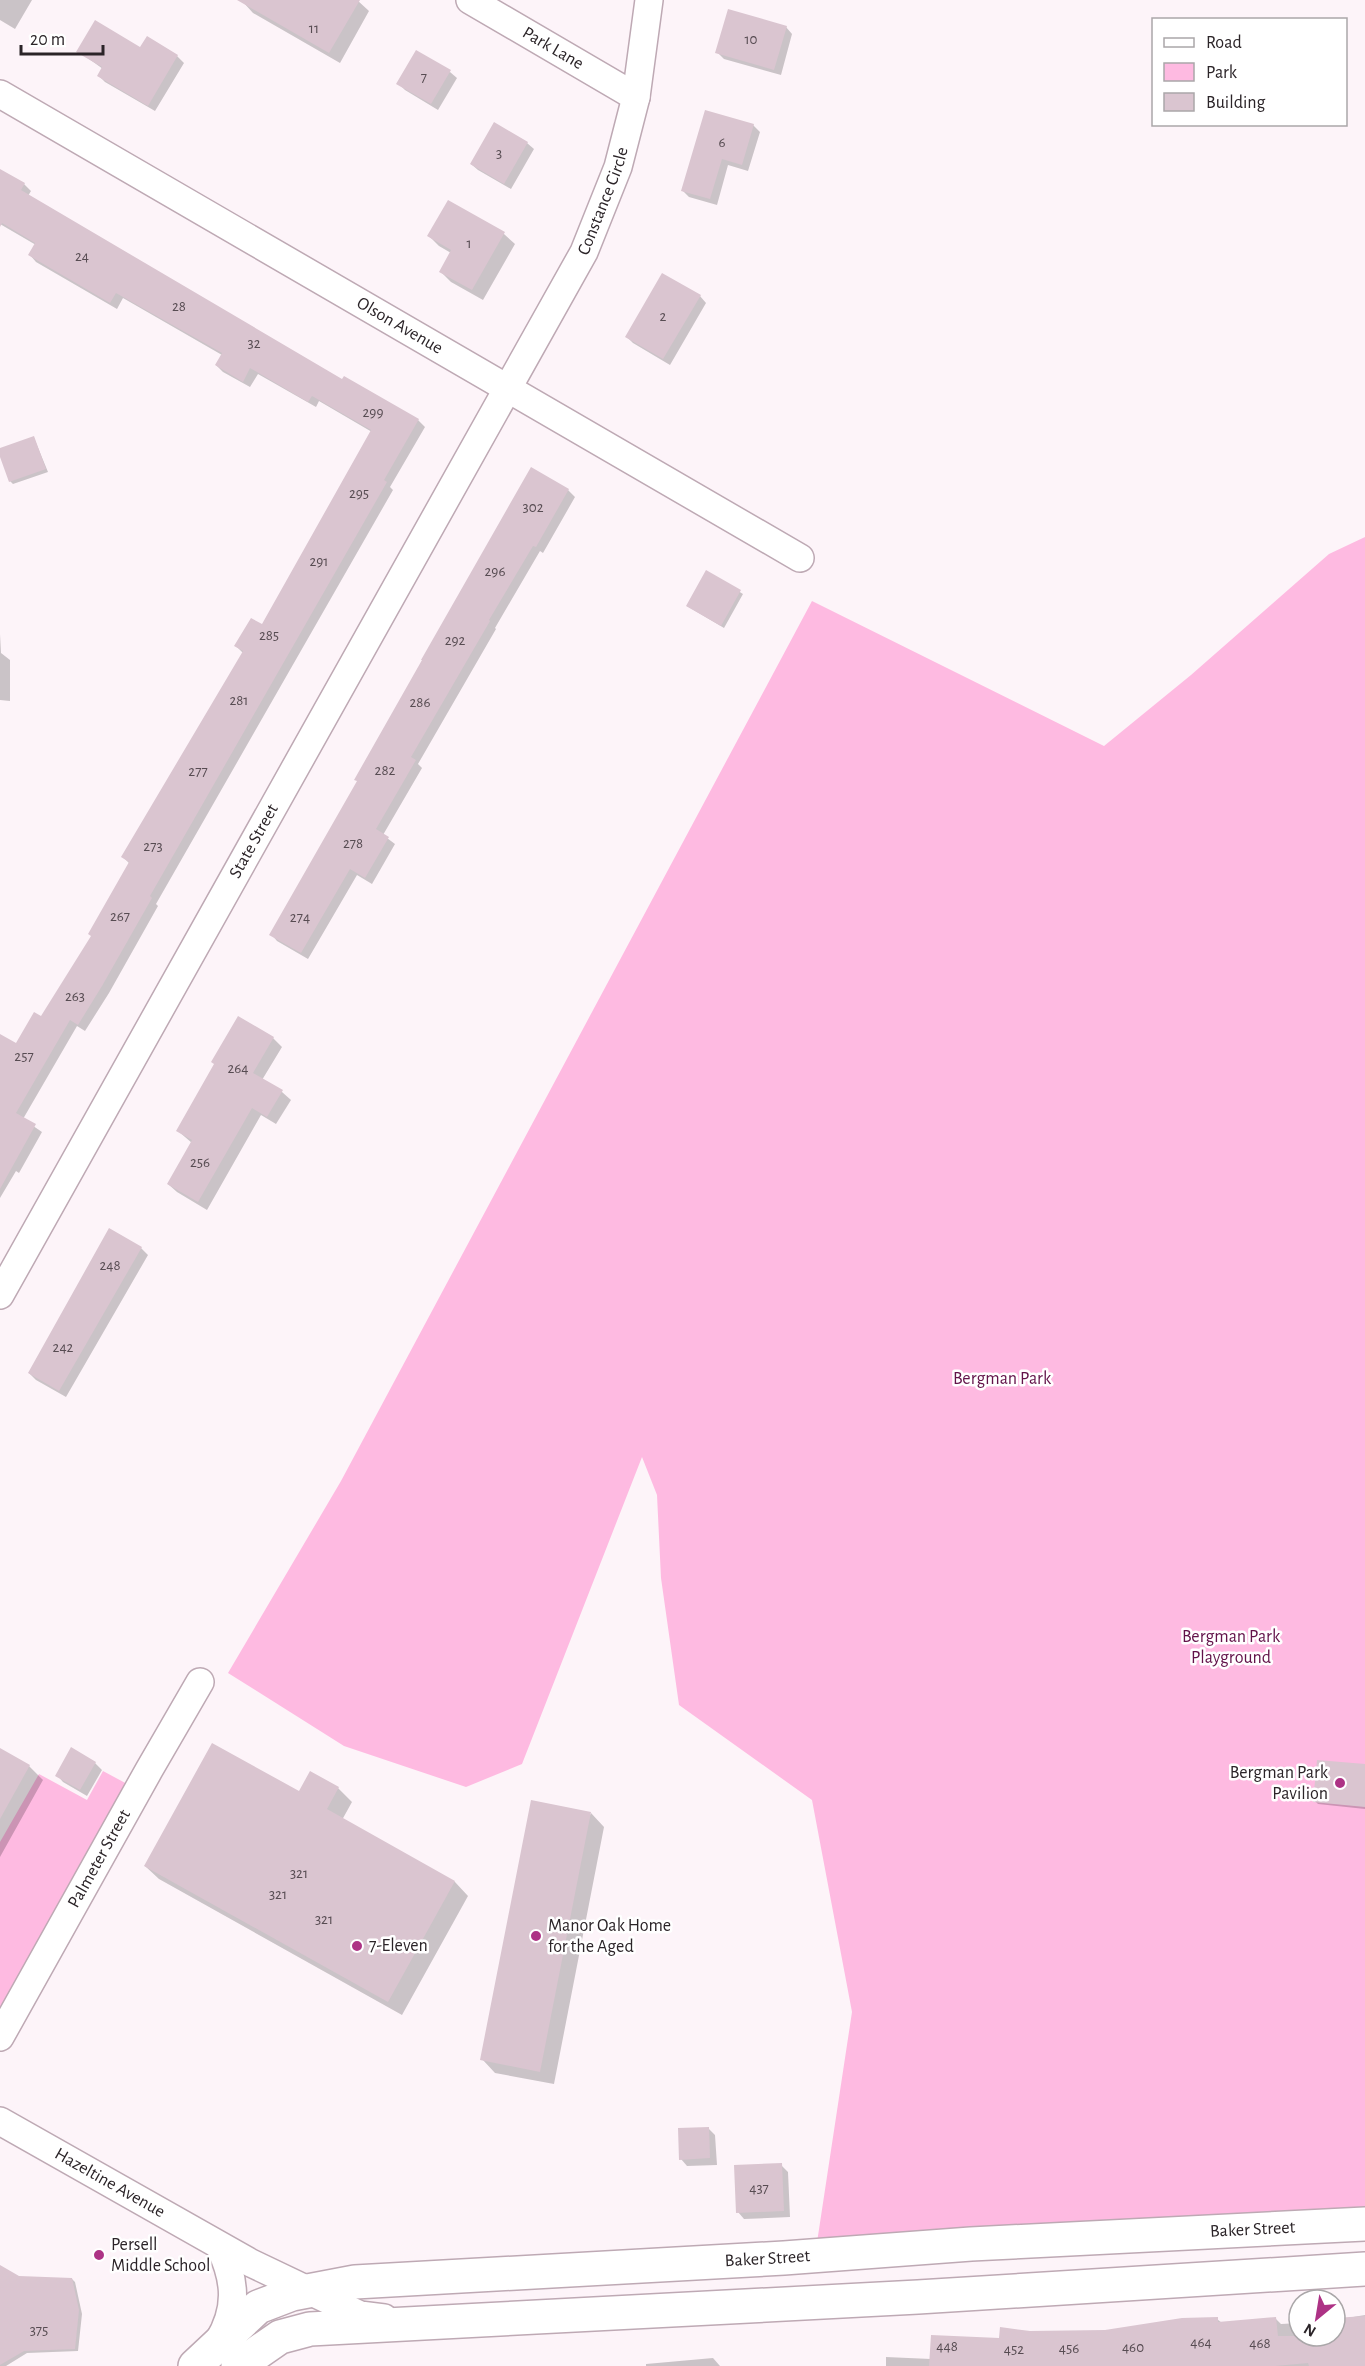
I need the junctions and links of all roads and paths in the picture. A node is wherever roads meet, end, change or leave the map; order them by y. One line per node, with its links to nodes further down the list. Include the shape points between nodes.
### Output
1 (470, 0): 4 (street, Park Lane)
2 (650, 0): 4 (street, Constance Circle)
3 (0, 94): 5 (street, Olson Avenue)
4 (636, 97): 5 (street, Constance Circle, via 618,167 584,252)
5 (507, 386): 6 (street, Olson Avenue); 7 (street, State Street)
6 (800, 558)
7 (0, 1295)
8 (200, 1682): 9 (street, Palmeter Street)
9 (0, 2037)
10 (0, 2121): 12 (street, Hazeltine Avenue)
11 (1365, 2224): 14 (street, Baker Street, via 981,2243 355,2282)
12 (220, 2247): 14 (street, Hazeltine Avenue); 16 (street, via 232,2276 232,2293 231,2312)
13 (1365, 2269): 15 (street)
14 (308, 2291): 15 (street, Hazeltine Avenue, via 360,2315); 16 (street, Baker Street, via 258,2307)
15 (415, 2323): 16 (street, via 310,2329)
16 (216, 2359)

